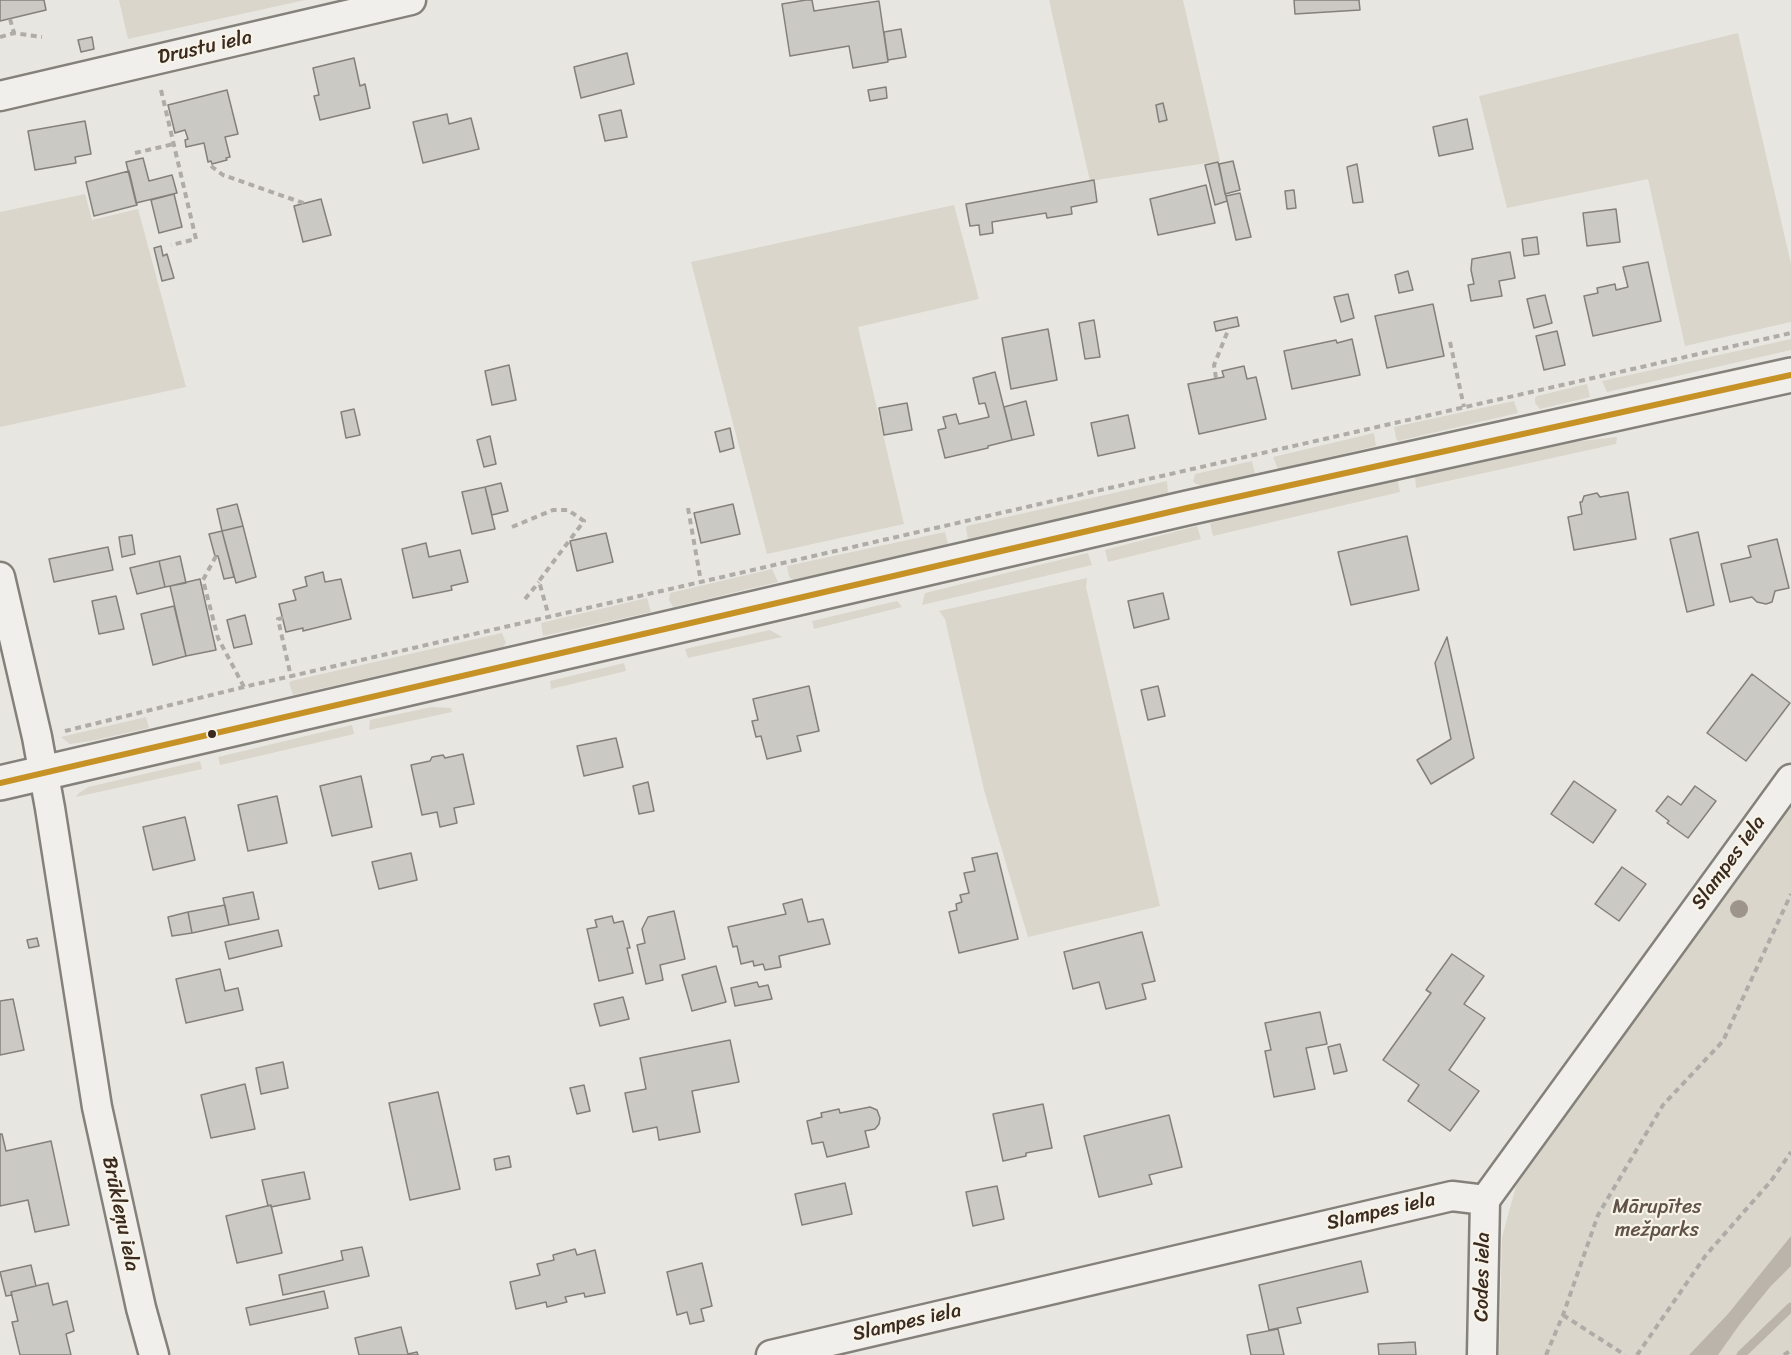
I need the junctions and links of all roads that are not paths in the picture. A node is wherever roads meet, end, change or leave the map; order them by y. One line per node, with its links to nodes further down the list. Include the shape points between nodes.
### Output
1 (411, 0): 2 (street, Drustu iela)
2 (0, 96)
3 (1791, 375): 5 (main road, via 1164,513)
4 (0, 578): 5 (street, Brūkleņu iela)
5 (43, 773): 7 (main road); 9 (street, Brūkleņu iela, via 97,1107)
6 (1791, 779): 8 (street, Slampes iela)
7 (0, 783)
8 (1485, 1200): 10 (street, Slampes iela, via 1452,1196); 11 (street, Codes iela)
9 (154, 1355)
10 (771, 1355)
11 (1482, 1355)

